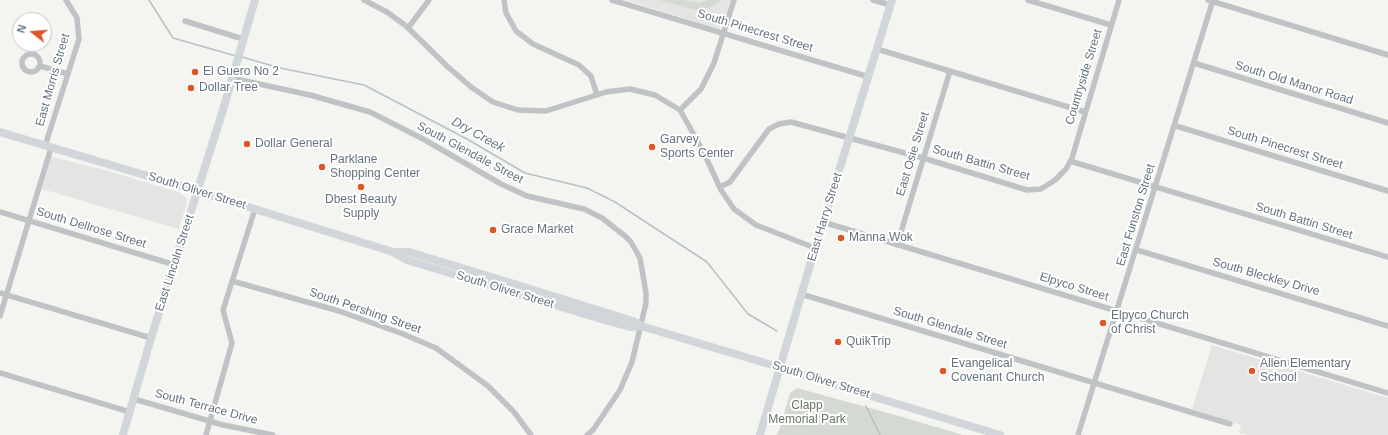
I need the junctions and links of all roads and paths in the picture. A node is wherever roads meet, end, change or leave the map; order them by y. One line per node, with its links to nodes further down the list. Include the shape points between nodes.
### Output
1 (66, 0): 23 (street, East Morris Street, via 76,14 79,30)
2 (255, 0): 17 (main road, East Lincoln Street)
3 (364, 0): 15 (street, via 387,12)
4 (429, 0): 15 (street)
5 (504, 0): 26 (street, via 506,13 516,31 533,44 579,65 591,76)
6 (612, 0): 16 (street, South Pinecrest Street)
7 (734, 0): 16 (street)
8 (873, 0): 12 (street)
9 (1028, 0): 14 (street)
10 (1119, 0): 14 (street, Countryside Street)
11 (1211, 1): 19 (street); 20 (street, East Funston Street)
12 (892, 3): 18 (main road, East Harry Street)
13 (185, 21): 17 (street)
14 (1111, 25): 28 (street, Countryside Street)
15 (408, 28): 26 (street, via 448,67 493,102 518,110 546,111)
16 (724, 33): 24 (street, South Pinecrest Street); 27 (street, via 714,63 701,89)
17 (243, 39): 25 (main road, East Lincoln Street)
18 (878, 49): 22 (street); 24 (main road, East Harry Street)
19 (1388, 55)
20 (1194, 63): 29 (street, South Old Manor Road); 30 (street, East Funston Street)
21 (40, 66): 23 (street)
22 (950, 71): 28 (street); 34 (street, East Osie Street)
23 (68, 74): 33 (street, East Morris Street)
24 (869, 77): 32 (main road, East Harry Street)
25 (231, 78): 38 (main road, East Lincoln Street); 55 (street, South Glendale Street, via 310,95 370,112 513,190 597,214 631,242 640,258 646,293)
26 (597, 95): 27 (street, via 630,89 655,95)
27 (680, 110): 36 (street)
28 (1085, 112): 35 (street, Countryside Street)
29 (1388, 123)
30 (1176, 126): 37 (street, East Funston Street); 39 (street, South Pinecrest Street)
31 (0, 132): 33 (main road, South Oliver Street)
32 (850, 139): 34 (street, South Battin Street); 36 (street, South Battin Street, via 791,122 779,124 769,129 730,182); 43 (main road, East Harry Street)
33 (48, 147): 38 (main road, South Oliver Street); 42 (street, East Morris Street)
34 (923, 158): 35 (street, South Battin Street, via 1027,190 1041,189 1055,180); 44 (street, East Osie Street)
35 (1070, 161): 37 (street, South Battin Street)
36 (720, 187): 45 (street, via 734,209 756,226)
37 (1156, 188): 46 (street, East Funston Street); 47 (street, South Battin Street)
38 (198, 191): 40 (main road, South Oliver Street); 48 (main road, East Lincoln Street)
39 (1388, 191)
40 (255, 209): 49 (street); 55 (main road, South Oliver Street, via 393,252 407,260 601,319 630,327)
41 (0, 212): 42 (street, South Dellrose Street)
42 (29, 221): 48 (street, South Dellrose Street); 52 (street, East Morris Street)
43 (823, 222): 44 (street, Elpyco Street); 45 (main road, East Harry Street)
44 (896, 245): 53 (street, Elpyco Street)
45 (815, 248): 51 (main road, East Harry Street)
46 (1137, 250): 53 (street, East Funston Street); 56 (street, South Bleckley Drive)
47 (1388, 257)
48 (175, 265): 57 (main road, East Lincoln Street)
49 (232, 281): 64 (street, via 223,310 232,343); 69 (street, South Pershing Street, via 338,311 436,348 488,386 514,412)
50 (0, 293): 52 (street)
51 (801, 294): 58 (main road, East Harry Street); 60 (street, South Glendale Street)
52 (6, 295): 54 (street, East Morris Street); 57 (street)
53 (1118, 312): 60 (street, East Funston Street); 61 (street, Elpyco Street)
54 (0, 316)
55 (641, 326): 58 (main road, South Oliver Street); 70 (street, South Glendale Street, via 632,362 620,390)
56 (1388, 326)
57 (151, 338): 62 (main road, East Lincoln Street)
58 (780, 367): 71 (main road, East Harry Street); 72 (main road, South Oliver Street)
59 (0, 373): 63 (street)
60 (1095, 383): 65 (street, South Glendale Street); 73 (street, East Funston Street)
61 (1388, 393)
62 (134, 399): 63 (main road, East Lincoln Street); 64 (street, South Terrace Drive)
63 (130, 412): 66 (main road, East Lincoln Street)
64 (210, 421): 67 (street); 68 (street, South Terrace Drive)
65 (1230, 424)
66 (123, 435)
67 (206, 435)
68 (273, 435)
69 (531, 435)
70 (587, 435)
71 (760, 435)
72 (1000, 435)
73 (1078, 435)

